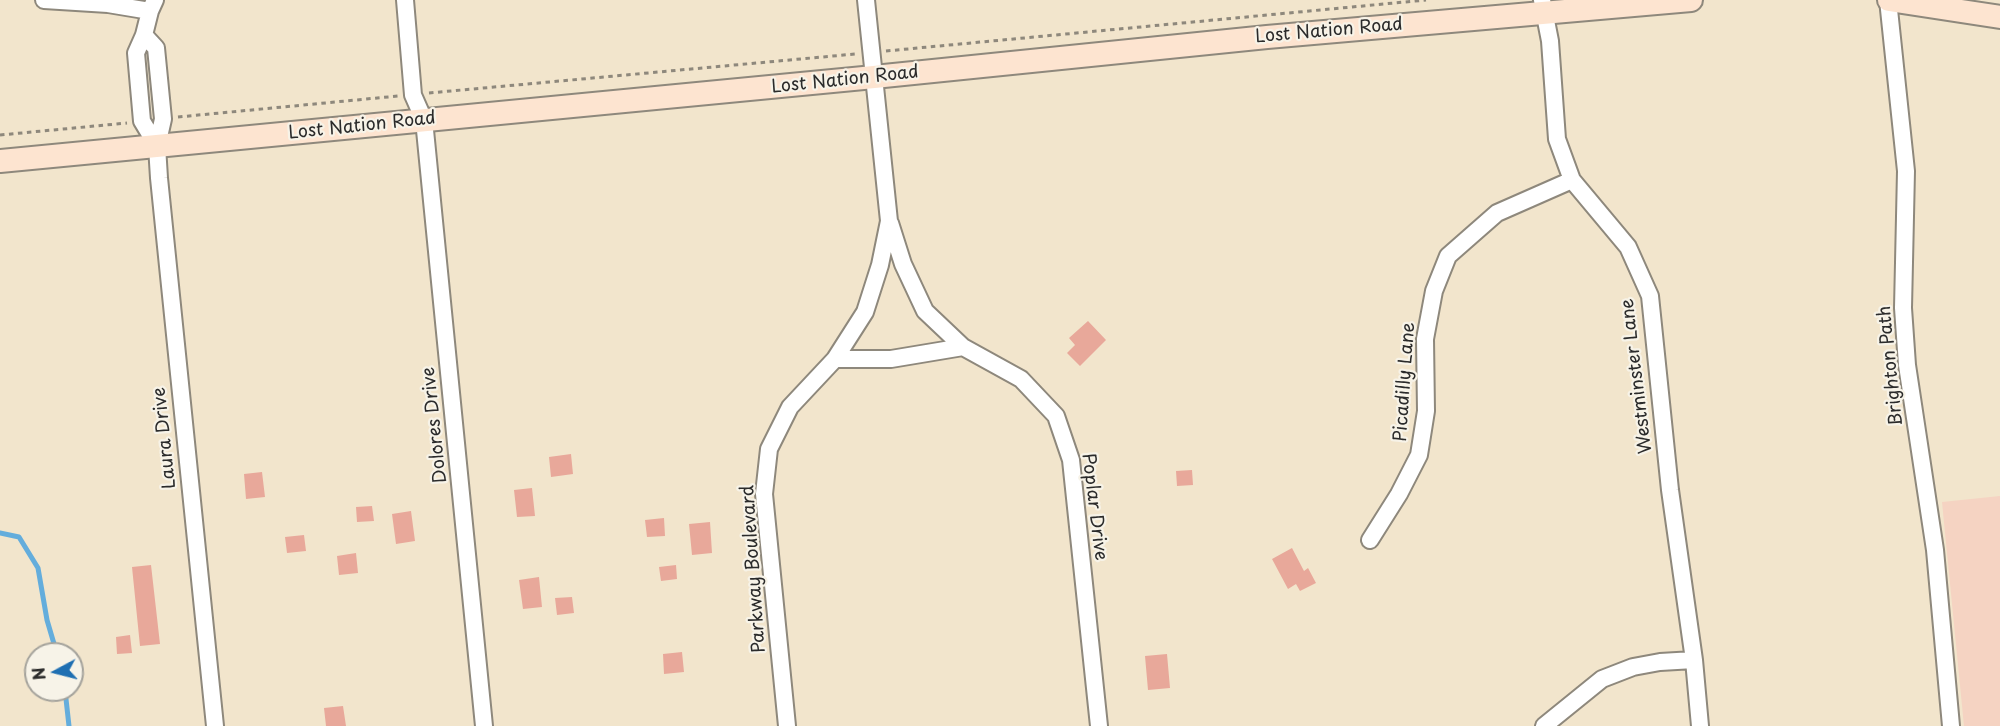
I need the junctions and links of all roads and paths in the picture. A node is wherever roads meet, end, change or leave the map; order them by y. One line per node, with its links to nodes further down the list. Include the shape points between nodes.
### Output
1 (44, 0): 7 (street)
2 (405, 0): 13 (street, Dolores Drive, via 413,94)
3 (866, 0): 10 (street, Parkway Boulevard)
4 (1426, 0): 10 (path)
5 (1691, 0): 8 (street, Lost Nation Road)
6 (1889, 0): 9 (street); 28 (street, Brighton Path, via 1906,171 1903,308 1907,365 1935,550)
7 (152, 6): 14 (street, Laura Drive, via 144,35 156,48 164,119)
8 (1543, 6): 12 (street, Lost Nation Road); 16 (street, Westminster Lane, via 1550,41 1557,139)
9 (2000, 17)
10 (871, 53): 11 (path); 12 (street, Parkway Boulevard)
11 (842, 56)
12 (874, 77): 13 (street, Lost Nation Road); 17 (street, Parkway Boulevard)
13 (424, 120): 14 (street, Lost Nation Road); 23 (street, Dolores Drive)
14 (157, 146): 15 (street, Lost Nation Road); 22 (street, Laura Drive)
15 (0, 161)
16 (1572, 180): 20 (street, Picadilly Lane, via 1497,213 1448,256 1434,291 1425,339 1426,411 1419,455); 21 (street, Westminster Lane, via 1628,247 1650,296 1670,490)
17 (890, 221): 18 (street, Poplar Drive, via 903,264 925,311); 19 (street, Parkway Boulevard, via 866,312)
18 (963, 347): 19 (street, via 891,359); 25 (street, Poplar Drive, via 1021,379 1056,416 1071,460)
19 (835, 359): 24 (street, Parkway Boulevard, via 790,406 769,449 764,494)
20 (1370, 540)
21 (1694, 660): 26 (street, via 1633,667 1602,680); 27 (street, Westminster Lane)
22 (215, 726)
23 (484, 726)
24 (787, 726)
25 (1099, 726)
26 (1544, 726)
27 (1700, 726)
28 (1951, 726)

